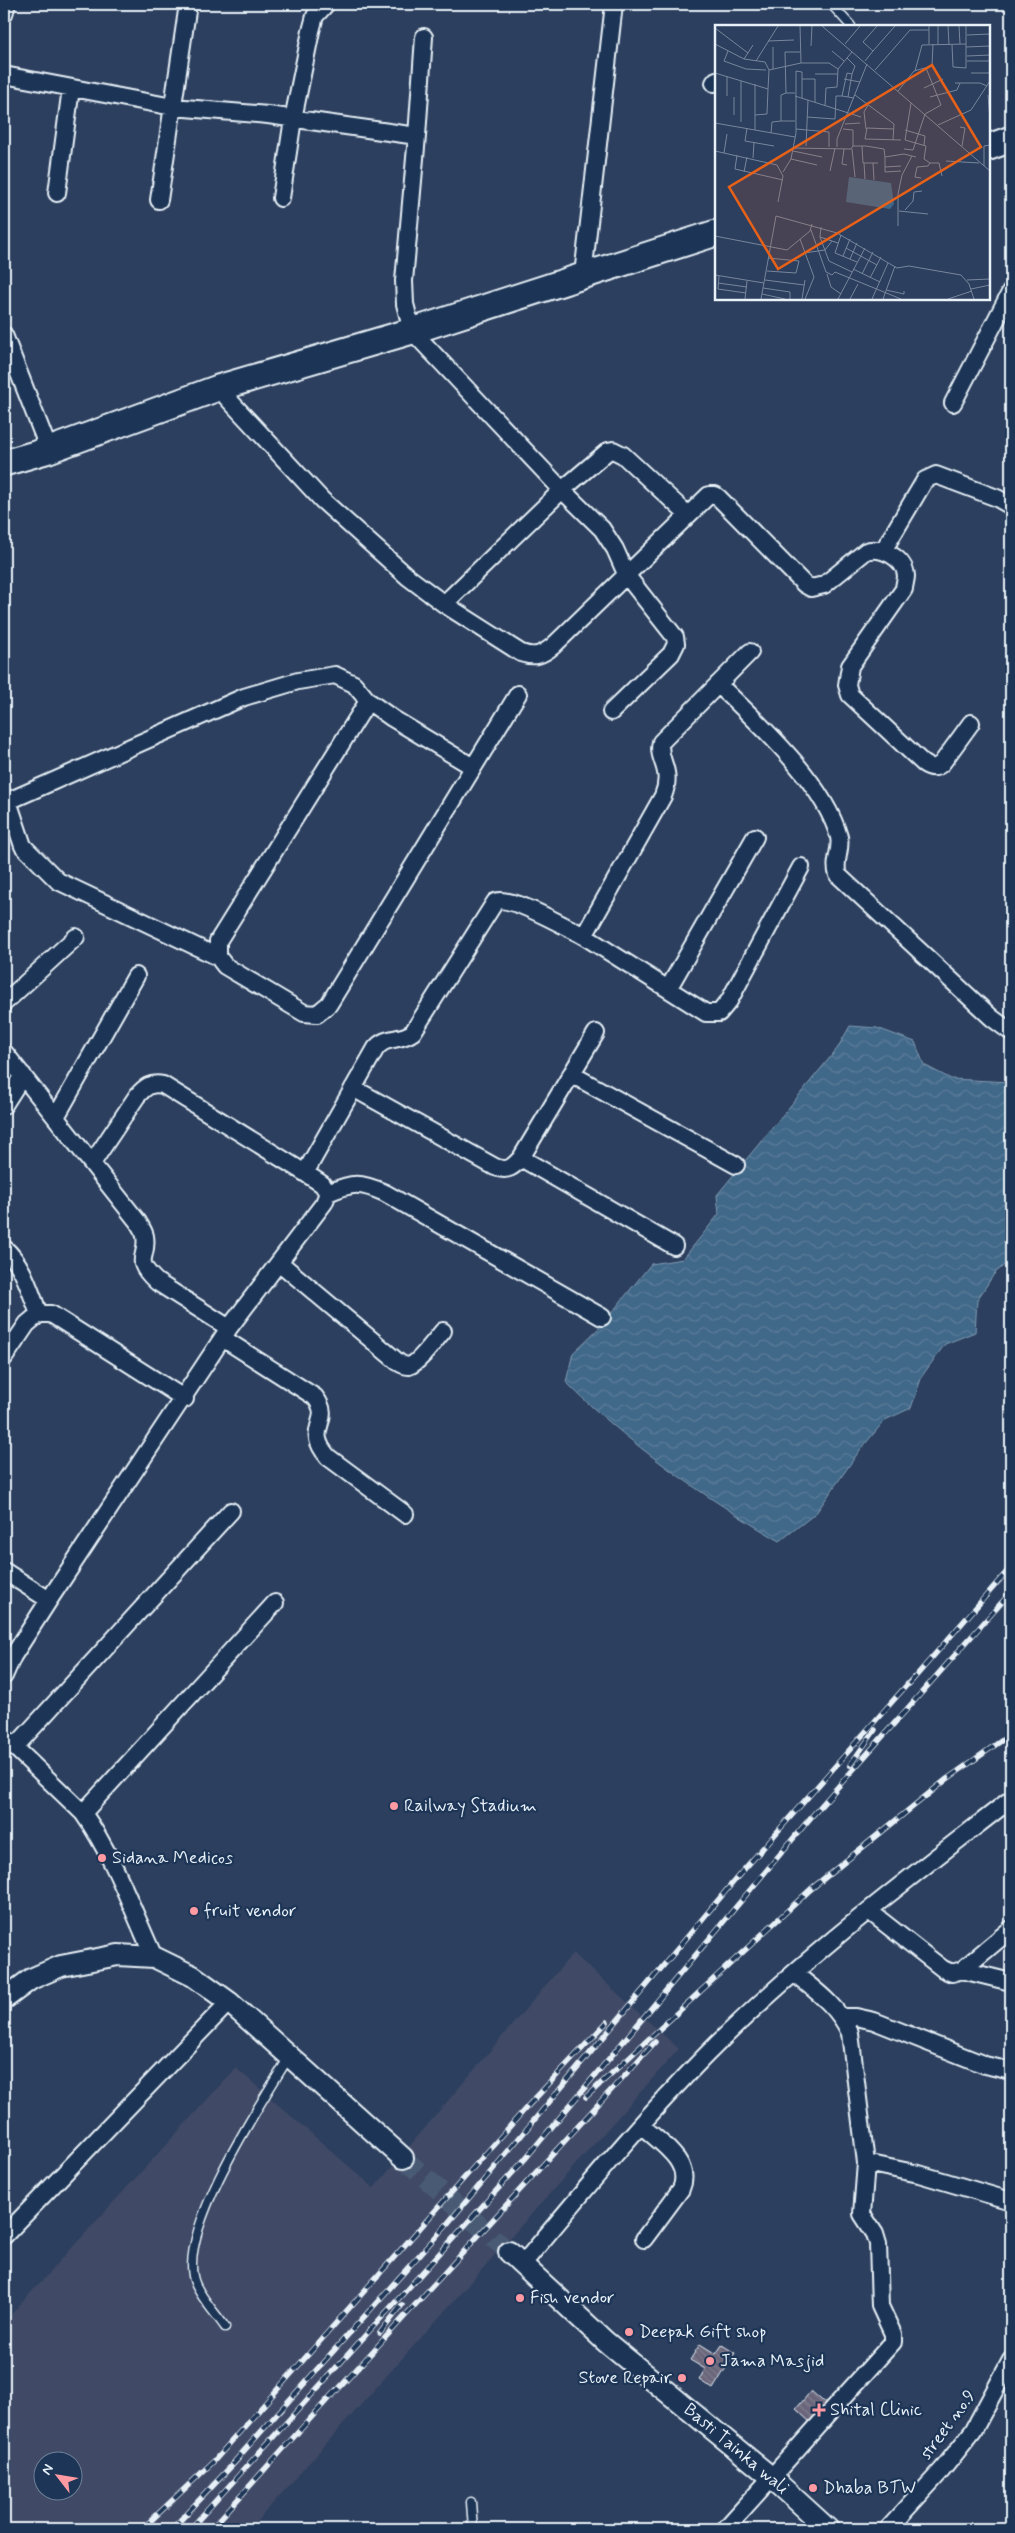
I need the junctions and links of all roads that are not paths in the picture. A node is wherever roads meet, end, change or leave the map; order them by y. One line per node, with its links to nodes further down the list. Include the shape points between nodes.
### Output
1 (7, 4): 6 (street)
2 (188, 4): 11 (street)
3 (326, 4): 12 (street, via 315,16)
4 (614, 4): 20 (street)
5 (831, 4): 7 (lane)
6 (4, 14)
7 (850, 25)
8 (424, 37): 13 (street)
9 (4, 75): 10 (street)
10 (72, 88): 11 (street); 16 (street)
11 (174, 108): 12 (street); 18 (street)
12 (293, 119): 13 (street); 17 (street)
13 (417, 136): 22 (street, via 404,282 405,304)
14 (1011, 139): 15 (main road)
15 (990, 146)
16 (57, 193)
17 (281, 198)
18 (159, 200)
19 (715, 233): 20 (main road)
20 (584, 275): 22 (main road)
21 (1011, 292): 25 (street)
22 (412, 331): 24 (main road); 28 (street)
23 (4, 335): 26 (street)
24 (218, 388): 26 (main road); 33 (street, via 322,500 408,577)
25 (953, 403)
26 (49, 450): 27 (main road)
27 (4, 463)
28 (562, 490): 30 (street, via 613,450); 32 (street, via 602,529); 33 (street)
29 (1011, 506): 31 (street, via 984,493 930,476)
30 (688, 515): 31 (street, via 704,498 715,495 811,588 824,584 866,551 874,548); 32 (street)
31 (883, 551): 39 (street, via 896,558 902,567 906,576 904,589 850,666 847,680 850,695 923,763 932,767 942,763)
32 (627, 576): 33 (street, via 553,646 532,657); 38 (street, via 670,630 676,644 671,654)
33 (444, 604)
34 (750, 652): 35 (street)
35 (718, 684): 44 (street, via 662,742 660,750 668,778 664,796); 50 (street, via 781,745 818,796 839,838 838,875)
36 (518, 694): 40 (street)
37 (368, 701): 40 (street); 41 (street, via 354,684 335,674 271,689 244,697); 46 (street, via 218,941)
38 (611, 712)
39 (971, 723)
40 (473, 767): 46 (street, via 329,1004 317,1014 304,1013 225,966)
41 (6, 802): 46 (street, via 23,846 58,882)
42 (754, 837): 48 (street)
43 (801, 867): 48 (street, via 729,1001 719,1013 706,1013)
44 (584, 936): 48 (street); 55 (street, via 513,902 502,899 495,902 413,1032 405,1038 388,1038 381,1042)
45 (76, 937): 49 (street)
46 (218, 957)
47 (136, 976): 57 (street)
48 (668, 989)
49 (4, 1003)
50 (1011, 1032)
51 (596, 1033): 53 (street)
52 (4, 1052): 54 (street)
53 (571, 1074): 58 (street); 60 (street)
54 (23, 1075): 56 (street); 57 (street)
55 (353, 1088): 58 (street, via 495,1167 511,1169); 61 (street)
56 (4, 1105)
57 (56, 1117): 59 (street)
58 (521, 1158): 63 (street)
59 (93, 1162): 61 (street, via 137,1096 146,1086 155,1083); 69 (street, via 145,1236 142,1263 148,1274)
60 (736, 1165)
61 (305, 1174): 62 (street, via 322,1184)
62 (328, 1193): 65 (street); 67 (street, via 347,1185 364,1184)
63 (674, 1246)
64 (4, 1248): 66 (street, via 27,1283)
65 (280, 1263): 68 (street, via 405,1366 417,1362); 69 (street)
66 (38, 1314): 70 (street, via 27,1324); 71 (street, via 51,1314)
67 (602, 1317)
68 (443, 1331)
69 (227, 1333): 71 (street); 73 (street, via 315,1397 322,1406 316,1436 319,1446 328,1457)
70 (4, 1358)
71 (185, 1399): 75 (street)
72 (231, 1511): 78 (street)
73 (405, 1514)
74 (4, 1571): 75 (street)
75 (49, 1600): 77 (street)
76 (275, 1603): 80 (street)
77 (4, 1676)
78 (9, 1742): 80 (street)
79 (1011, 1799): 81 (street)
80 (83, 1813): 83 (street, via 108,1854)
81 (868, 1911): 84 (street, via 943,1970 952,1973); 85 (street)
82 (1011, 1929): 84 (street)
83 (154, 1957): 87 (street, via 118,1955 61,1966 31,1979); 88 (street, via 193,1976)
84 (962, 1970): 86 (street)
85 (794, 1973): 89 (street); 92 (street, via 707,2054)
86 (1011, 1982)
87 (4, 1999)
88 (229, 2002): 90 (street); 96 (street)
89 (843, 2017): 91 (street, via 856,2016 874,2021 985,2065); 94 (street, via 850,2033)
90 (290, 2056): 93 (street); 99 (lane, via 220,2178 201,2221 192,2254 195,2282)
91 (1011, 2072)
92 (641, 2125): 97 (street, via 679,2160 685,2180); 98 (street)
93 (403, 2158)
94 (866, 2163): 95 (street, via 919,2174); 101 (street, via 862,2214 878,2244 880,2306 893,2334 892,2342)
95 (1011, 2201)
96 (4, 2236)
97 (644, 2239)
98 (515, 2258): 101 (street, Basti Tainka wali, via 606,2342)
99 (225, 2327)
100 (1011, 2360): 106 (street, street no.9, via 972,2431 942,2470)
101 (771, 2477): 104 (street); 105 (street, Basti Tainka wali)
102 (471, 2502): 103 (lane)
103 (473, 2529)
104 (726, 2529)
105 (828, 2529)
106 (888, 2529)

